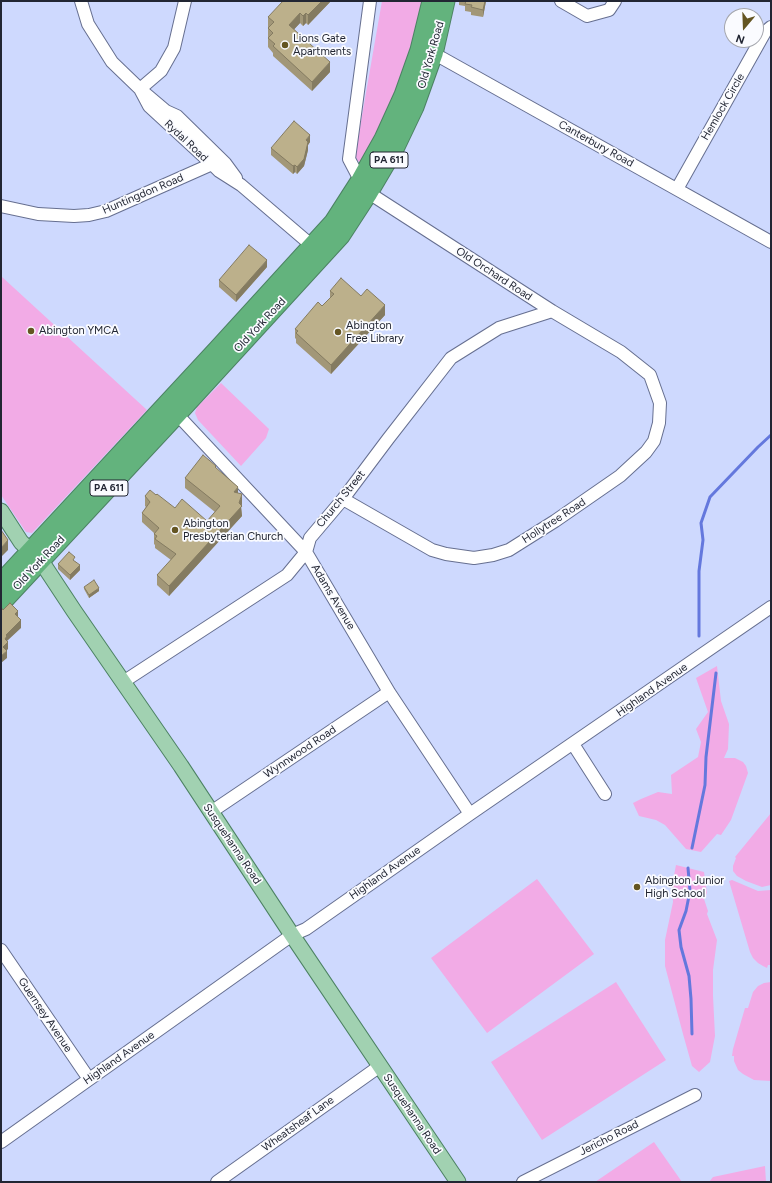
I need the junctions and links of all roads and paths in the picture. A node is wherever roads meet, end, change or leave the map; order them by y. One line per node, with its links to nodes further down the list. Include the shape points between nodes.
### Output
1 (81, 1): 10 (street, Rydal Road, via 88,24 112,62)
2 (185, 1): 10 (street, via 174,48 162,71)
3 (370, 1): 14 (street, via 349,159)
4 (431, 1): 9 (highway, Old York Road / PA 611)
5 (446, 1): 9 (highway, Old York Road / PA 611)
6 (561, 1): 7 (street, via 588,16 609,10)
7 (615, 1)
8 (771, 27): 15 (street, Hemlock Circle, via 765,32)
9 (427, 52): 14 (highway, Old York Road / PA 611, via 413,111 395,149); 15 (street, Canterbury Road)
10 (140, 89): 11 (street, Rydal Road, via 149,106)
11 (192, 139): 12 (street, Rydal Road); 13 (street, Rydal Road, via 224,163)
12 (212, 164): 13 (street, Rydal Road); 16 (street, Huntingdon Road, via 106,211 89,215 38,214)
13 (241, 185): 18 (street, Rydal Road)
14 (364, 187): 18 (highway, Old York Road / PA 611, via 341,236); 19 (street, Old Orchard Road)
15 (676, 188): 17 (street, Canterbury Road)
16 (1, 206)
17 (771, 242)
18 (317, 251): 21 (highway, Old York Road / PA 611)
19 (552, 311): 20 (street, Old Orchard Road); 22 (street, Church Street, via 499,328 451,358)
20 (621, 352): 22 (street, Hollytree Road, via 650,376 660,403 659,423 654,441 620,476 509,550 474,558 432,550)
21 (172, 409): 24 (street, Adams Avenue); 25 (highway, Old York Road / PA 611)
22 (343, 499): 24 (street, Church Street, via 310,538)
23 (1, 511): 25 (main road, Susquehanna Road, via 21,542)
24 (306, 552): 29 (street, Church Street, via 287,575); 30 (street, Adams Avenue)
25 (36, 556): 26 (highway, Old York Road / PA 611); 27 (highway, Old York Road / PA 611); 29 (main road, Susquehanna Road)
26 (1, 582)
27 (1, 604)
28 (771, 608): 31 (street, Highland Avenue)
29 (123, 682): 33 (main road, Susquehanna Road)
30 (389, 692): 33 (street, Wynnwood Road); 34 (street, Adams Avenue)
31 (573, 744): 32 (street); 34 (street, Highland Avenue)
32 (605, 794)
33 (211, 812): 35 (main road, Susquehanna Road)
34 (470, 814): 35 (street, Highland Avenue, via 306,929)
35 (292, 935): 37 (main road, Susquehanna Road); 38 (street, Highland Avenue)
36 (1, 950): 38 (street, Guernsey Avenue)
37 (380, 1066): 41 (street, Wheatsheaf Lane); 42 (main road, Susquehanna Road)
38 (89, 1079): 40 (street, Highland Avenue)
39 (695, 1095): 43 (street, Jericho Road)
40 (1, 1142)
41 (217, 1182)
42 (458, 1182)
43 (523, 1182)

